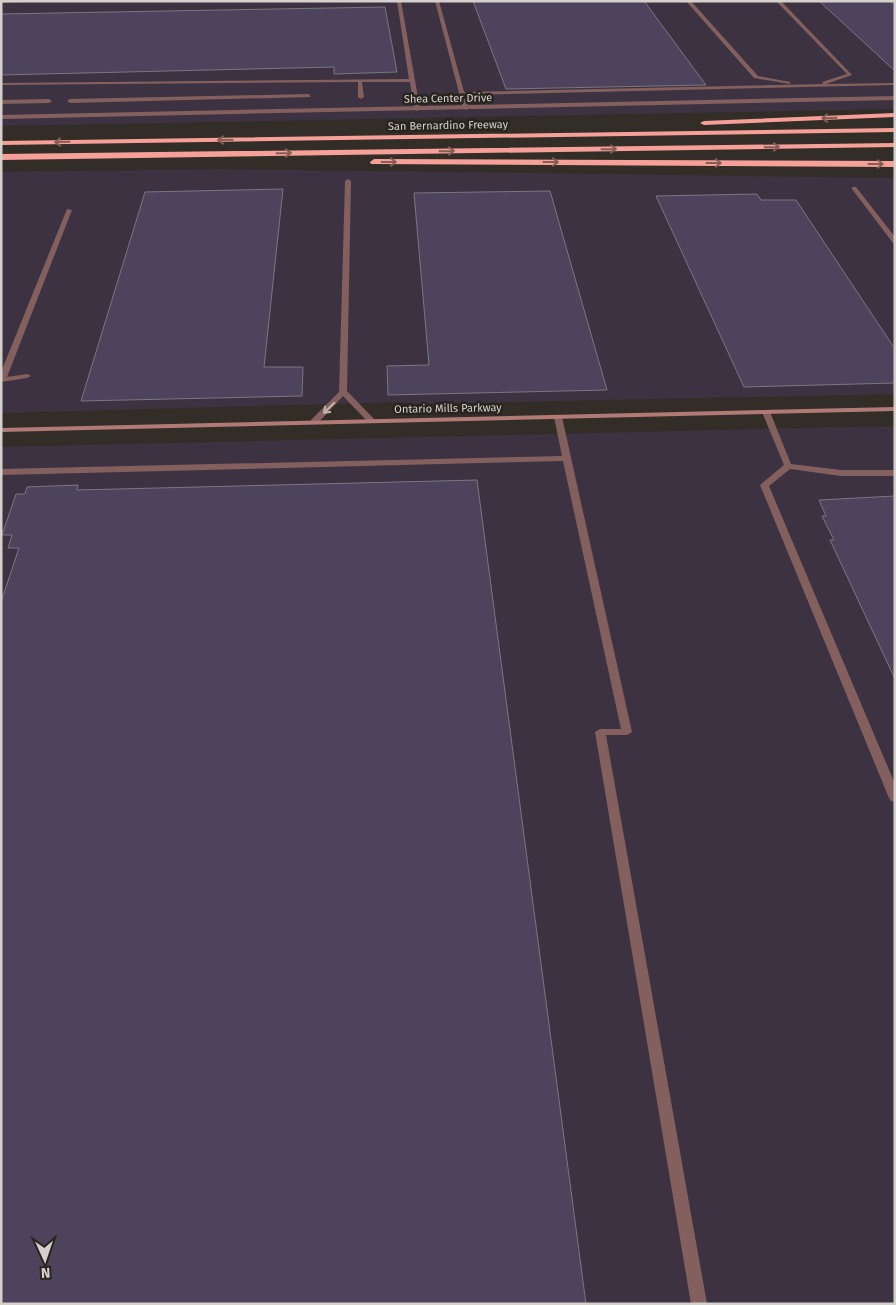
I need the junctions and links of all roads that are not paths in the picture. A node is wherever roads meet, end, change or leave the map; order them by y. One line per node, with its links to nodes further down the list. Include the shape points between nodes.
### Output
1 (41, 1): 6 (street)
2 (399, 1): 7 (street)
3 (437, 1): 13 (street)
4 (688, 1): 12 (street, via 756,77)
5 (778, 1): 12 (street, via 850,74)
6 (1, 2)
7 (412, 80): 9 (street); 22 (street)
8 (308, 82): 9 (street); 10 (street); 14 (street)
9 (360, 82): 15 (street)
10 (1, 84)
11 (895, 84): 12 (street)
12 (811, 87): 13 (street); 19 (street)
13 (462, 94): 21 (street)
14 (309, 96): 18 (street); 23 (street)
15 (361, 97)
16 (895, 98): 19 (street, Shea Center Drive)
17 (48, 101): 20 (street)
18 (70, 101)
19 (826, 101): 21 (street, Shea Center Drive)
20 (1, 102)
21 (466, 108): 22 (street, Shea Center Drive)
22 (417, 109): 23 (street, Shea Center Drive)
23 (309, 111): 25 (street, Shea Center Drive)
24 (895, 115): 26 (highway, one-way to 26)
25 (1, 117)
26 (698, 123)
27 (678, 124): 29 (highway)
28 (895, 130): 29 (highway, San Bernardino Freeway)
29 (576, 135): 30 (highway, San Bernardino Freeway, one-way to 30)
30 (1, 143)
31 (895, 145): 32 (highway, one-way to 31)
32 (60, 156): 33 (highway); 34 (highway, via 169,161)
33 (1, 157)
34 (354, 162)
35 (363, 162): 36 (highway, one-way to 36)
36 (895, 164)
37 (348, 181): 43 (street)
38 (854, 188): 40 (street)
39 (69, 210): 42 (street)
40 (895, 242)
41 (27, 376): 42 (street)
42 (2, 380)
43 (343, 392): 47 (street); 48 (street, one-way to 48)
44 (895, 409): 45 (main road, Ontario Mills Parkway)
45 (766, 412): 46 (main road, Ontario Mills Parkway); 51 (street)
46 (558, 417): 47 (main road, Ontario Mills Parkway); 50 (street)
47 (372, 421): 48 (main road, Ontario Mills Parkway)
48 (314, 422): 49 (main road, Ontario Mills Parkway)
49 (1, 430)
50 (567, 458): 52 (street); 55 (street, via 627,732 600,732)
51 (788, 466): 53 (street, via 841,473); 54 (street, via 764,485)
52 (1, 472)
53 (895, 473)
54 (895, 798)
55 (699, 1304)

